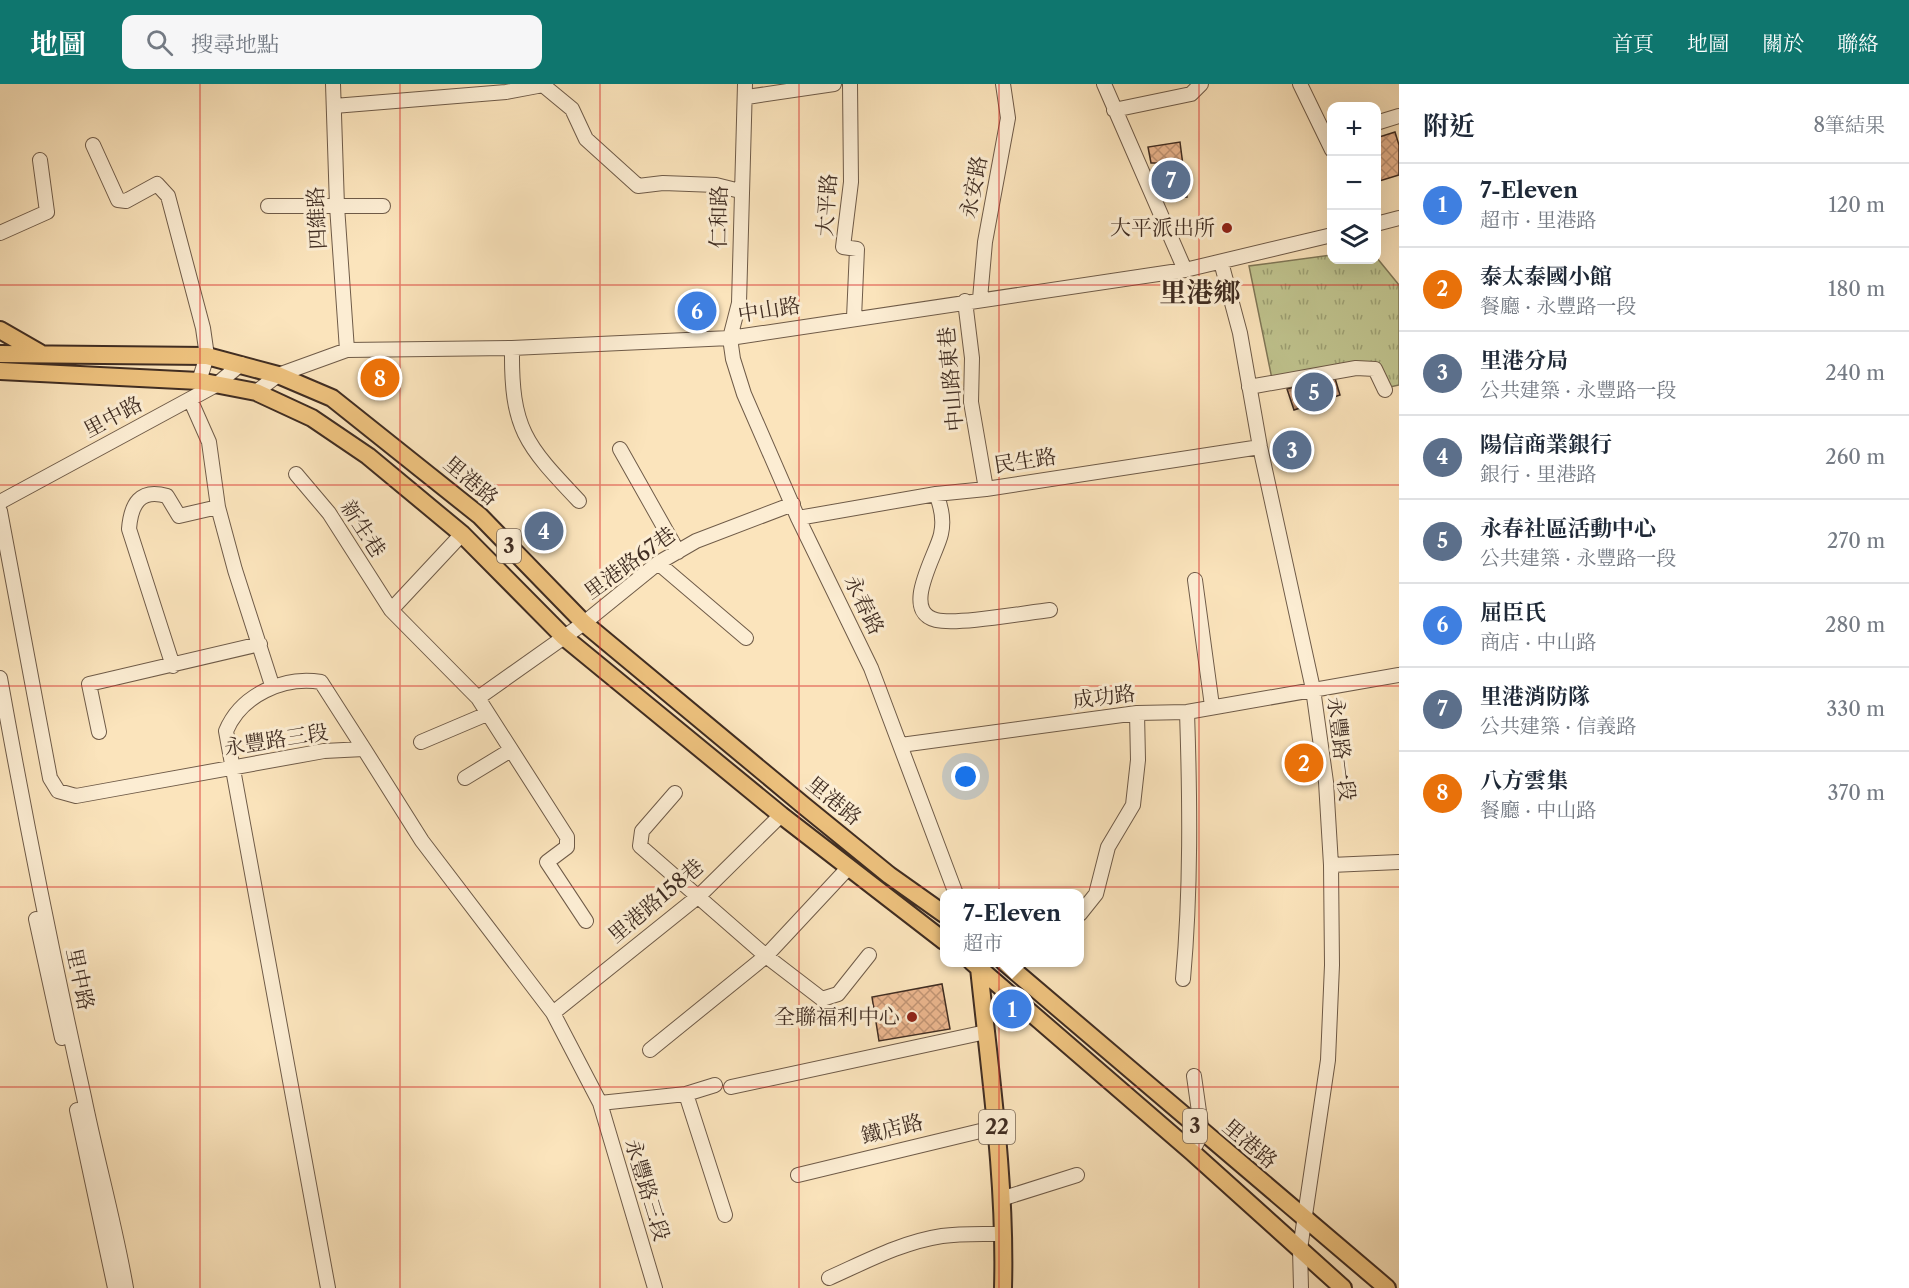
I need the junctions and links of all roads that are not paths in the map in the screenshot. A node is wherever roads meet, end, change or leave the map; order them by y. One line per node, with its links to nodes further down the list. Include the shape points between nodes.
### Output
1 (333, 84): 10 (street, 四維路)
2 (834, 84): 9 (street)
3 (850, 84): 29 (street, 大平路, via 852,182 843,247 857,249)
4 (1003, 84): 27 (street, 永安路, via 1008,118 985,242)
5 (1104, 84): 11 (street)
6 (1201, 84): 11 (street, via 1191,94)
7 (1300, 84): 14 (street)
8 (543, 85): 10 (street, via 506,92); 17 (street, via 572,109 586,139 638,186 716,185)
9 (746, 90): 17 (street, 仁和路)
10 (334, 106): 19 (street, 四維路)
11 (1114, 110): 26 (street)
12 (1399, 116): 13 (street)
13 (1381, 122)
14 (1327, 138)
15 (93, 145): 36 (street, via 118,200 126,201 157,184 168,196)
16 (40, 160): 23 (street, via 46,212)
17 (740, 191): 31 (street, 仁和路, via 739,303)
18 (268, 206): 19 (street)
19 (337, 206): 20 (street); 33 (street, 四維路)
20 (382, 206)
21 (1399, 218): 22 (street)
22 (1381, 223)
23 (0, 233)
24 (1327, 236): 25 (street, 中山路)
25 (1221, 262): 26 (street, 中山路); 41 (street, 永豐路一段, via 1240,333)
26 (1185, 270): 27 (street, 中山路)
27 (980, 299): 28 (street, 中山路)
28 (965, 302): 29 (street, 中山路); 48 (street, 中山路東巷, via 972,358 971,402)
29 (854, 318): 31 (street, 中山路)
30 (0, 330): 34 (main road)
31 (730, 338): 32 (street, 中山路); 52 (street, 永春路, via 744,394)
32 (512, 348): 33 (street, 中山路); 50 (street, via 512,387 520,423 541,461)
33 (346, 350): 39 (street, 中山路)
34 (40, 353): 35 (main road, 里港路 / 3); 36 (main road, 里港路 / 3)
35 (0, 354)
36 (207, 356): 37 (main road, 里港路 / 3); 40 (street)
37 (242, 364): 39 (main road, 里港路 / 3); 40 (street, 里中路)
38 (0, 371): 40 (main road, 里港路 / 3)
39 (278, 375): 43 (street, 中山路); 62 (main road, 里港路 / 3, via 332,398 382,436 480,516)
40 (207, 383): 43 (main road, 里港路 / 3); 44 (street, 里中路)
41 (1249, 387): 42 (street, via 1356,368 1375,369); 45 (street, 永豐路一段)
42 (1385, 390)
43 (256, 392): 56 (main road, 里港路 / 3, via 312,418 368,456)
44 (190, 399): 51 (street, 里中路); 53 (street, via 209,442)
45 (1260, 447): 48 (street, 民生路); 70 (street, 永豐路一段)
46 (620, 449): 57 (street)
47 (296, 474): 60 (street, 新生巷, via 329,513)
48 (986, 489): 49 (street, 民生路)
49 (936, 494): 55 (street, 民生路); 61 (street, via 941,506 941,534 920,591 921,608 926,615 936,620 961,620)
50 (579, 501)
51 (0, 502)
52 (793, 504): 55 (street, 永春路); 57 (street, 里港路67巷, via 696,541)
53 (218, 507): 65 (street); 66 (street, via 179,516 167,496 154,492 142,496 131,510 129,529)
54 (0, 511): 82 (street, 永豐路三段, via 50,778 58,791 76,796)
55 (798, 518): 79 (street, 永春路, via 871,668)
56 (462, 534): 60 (street); 63 (main road, 里港路 / 3)
57 (678, 552): 58 (street, 里港路67巷)
58 (658, 563): 62 (street, 里港路67巷); 64 (street)
59 (1195, 580): 72 (street)
60 (391, 610): 71 (street, 新生巷)
61 (1050, 610)
62 (584, 623): 63 (street, 里港路67巷); 92 (main road, 里港路 / 3, via 889,875)
63 (564, 637): 71 (street, 里港路67巷); 85 (main road, 里港路 / 3)
64 (746, 638)
65 (260, 644): 66 (street); 69 (street)
66 (173, 666): 77 (street, via 89,684)
67 (1399, 675): 70 (street, 成功路)
68 (0, 678): 121 (street, 里中路, via 39,888)
69 (273, 685): 80 (street, via 321,682); 82 (street, via 263,689 230,722 226,731)
70 (1313, 689): 72 (street, 成功路); 87 (street, 永豐路一段, via 1326,782)
71 (478, 698): 75 (street, 新生巷)
72 (1212, 706): 74 (street, 成功路)
73 (1137, 712): 74 (street, 成功路); 79 (street, 成功路); 91 (street, via 1138,760 1133,805 1108,847 1096,894)
74 (1187, 712): 100 (street, via 1190,811)
75 (487, 714): 78 (street); 81 (street, 新生巷)
76 (0, 732): 120 (street, 里中路)
77 (99, 732)
78 (421, 742)
79 (901, 746): 89 (street, 永春路)
80 (364, 749): 82 (street, 永豐路三段, via 324,751); 101 (street, 永豐路三段, via 422,841)
81 (511, 750): 83 (street); 93 (street, 新生巷, via 567,837 567,847 547,862)
82 (232, 768): 122 (street)
83 (465, 778)
84 (675, 793): 90 (street, via 642,831 640,846)
85 (781, 815): 88 (main road, 里港路 / 3); 90 (street, 里港路158巷)
86 (1399, 862): 87 (street)
87 (1331, 865): 116 (street, 永豐路一段, via 1328,1060)
88 (849, 867): 94 (main road, 里港路 / 3); 95 (street)
89 (954, 889)
90 (700, 895): 95 (street); 101 (street, 里港路158巷)
91 (1084, 909)
92 (940, 911)
93 (586, 921)
94 (940, 937)
95 (766, 956): 96 (street, via 822,999 838,994); 103 (street)
96 (869, 956)
97 (978, 967): 102 (main road, 22)
98 (981, 967): 111 (main road, 里港路 / 3)
99 (1009, 967): 110 (main road, 里港路 / 3)
100 (1183, 979)
101 (553, 1013): 108 (street, 永豐路三段)
102 (986, 1032): 106 (street); 109 (main road, 22)
103 (651, 1050)
104 (1194, 1076): 110 (street)
105 (715, 1085): 107 (street)
106 (731, 1087)
107 (686, 1094): 108 (street); 115 (street)
108 (600, 1103): 123 (street, 永豐路三段)
109 (997, 1127): 112 (street, 鐵店路); 114 (main road, 22)
110 (1202, 1133): 111 (street); 116 (main road, 里港路 / 3)
111 (1192, 1152): 118 (main road, 里港路 / 3)
112 (798, 1175)
113 (1077, 1175): 114 (street)
114 (1001, 1199): 117 (main road, 22)
115 (725, 1215)
116 (1306, 1219): 118 (street, 永豐路一段); 127 (main road, 里港路 / 3)
117 (1003, 1234): 119 (street, via 926,1240); 124 (main road, 22)
118 (1300, 1249): 125 (street, 永豐路一段); 126 (main road, 里港路 / 3)
119 (829, 1278)
120 (116, 1288)
121 (126, 1288)
122 (328, 1288)
123 (655, 1288)
124 (1003, 1288)
125 (1301, 1288)
126 (1343, 1288)
127 (1387, 1288)

